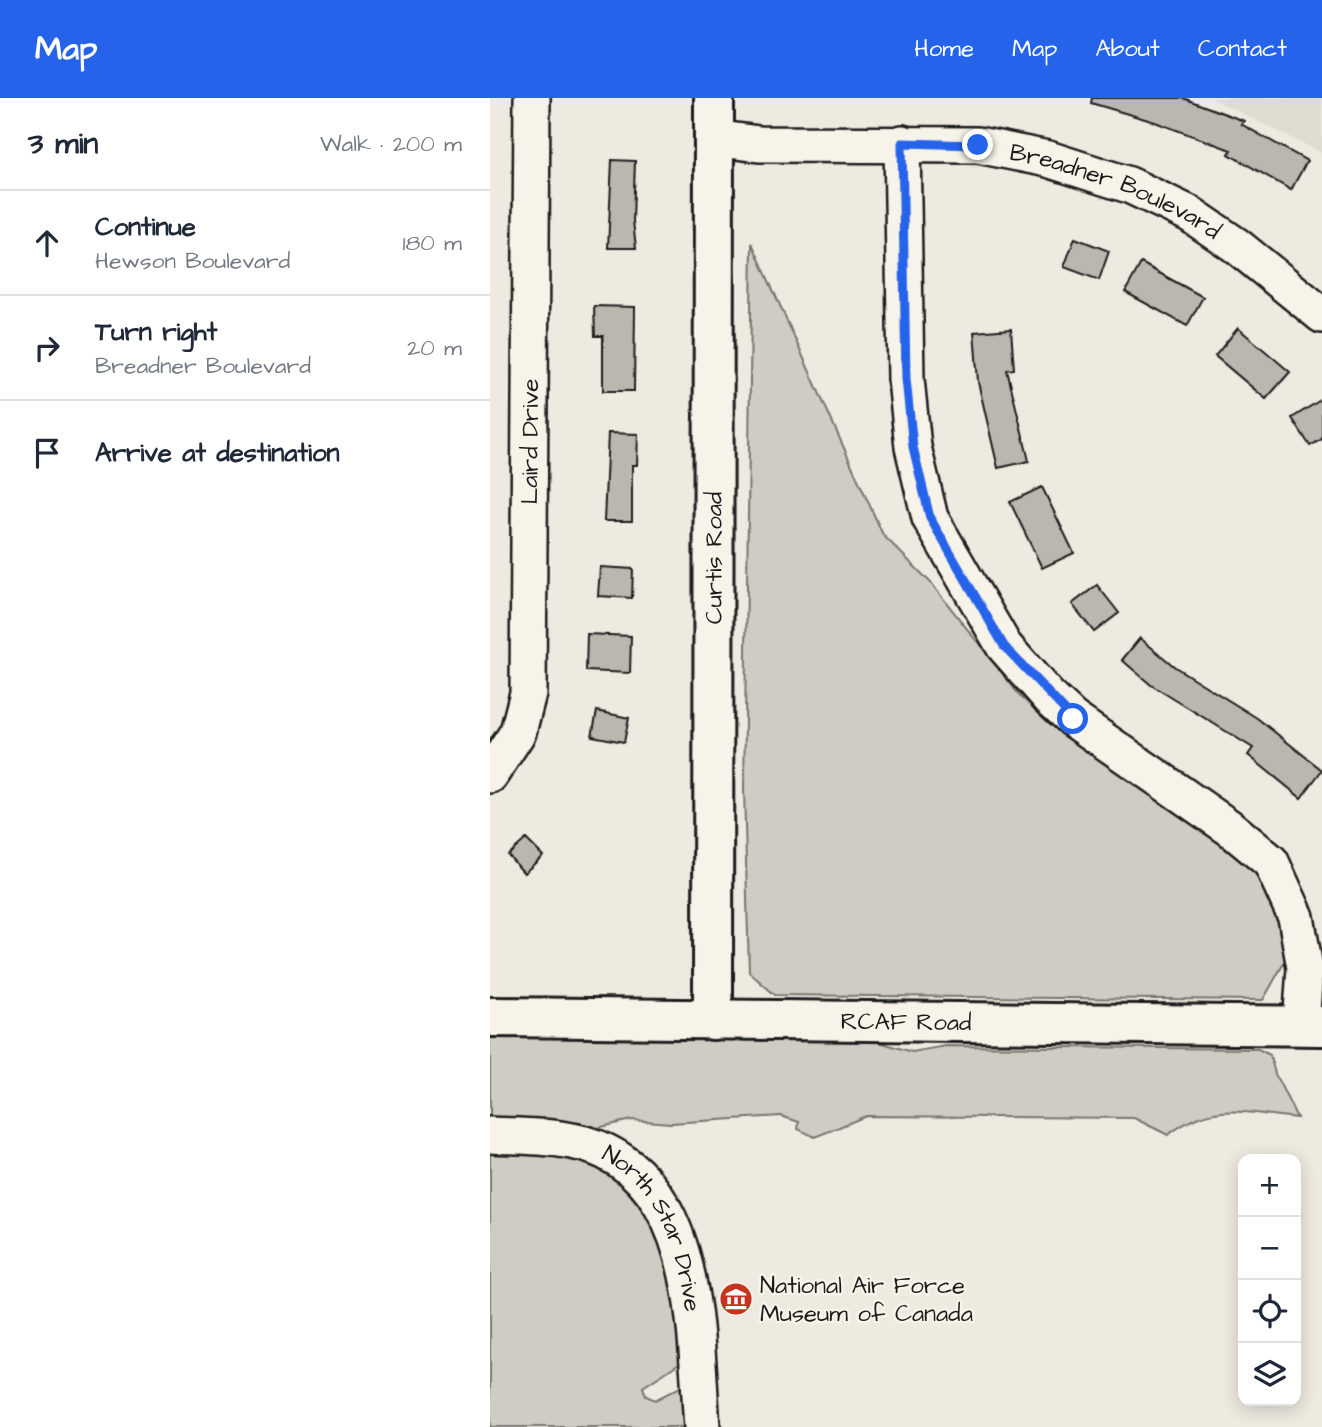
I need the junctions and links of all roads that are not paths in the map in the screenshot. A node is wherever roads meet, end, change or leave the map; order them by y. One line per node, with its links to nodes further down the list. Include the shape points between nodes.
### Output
1 (532, 98): 6 (street, Laird Drive, via 528,693 518,732)
2 (714, 98): 3 (main road, Curtis Road)
3 (713, 138): 4 (street, Breadner Boulevard, via 759,144); 8 (main road, Curtis Road)
4 (902, 143): 5 (street, Breadner Boulevard, via 978,145 1048,159 1129,185 1237,246); 9 (street, via 906,379 913,447 930,518 1004,646 1049,697 1271,862 1296,917)
5 (1322, 315)
6 (490, 775)
7 (490, 1017): 8 (main road, RCAF Road)
8 (713, 1020): 9 (main road, RCAF Road)
9 (1312, 1026)
10 (490, 1135): 11 (street, North Star Drive, via 577,1143 606,1151 662,1201 685,1265)
11 (702, 1427)

